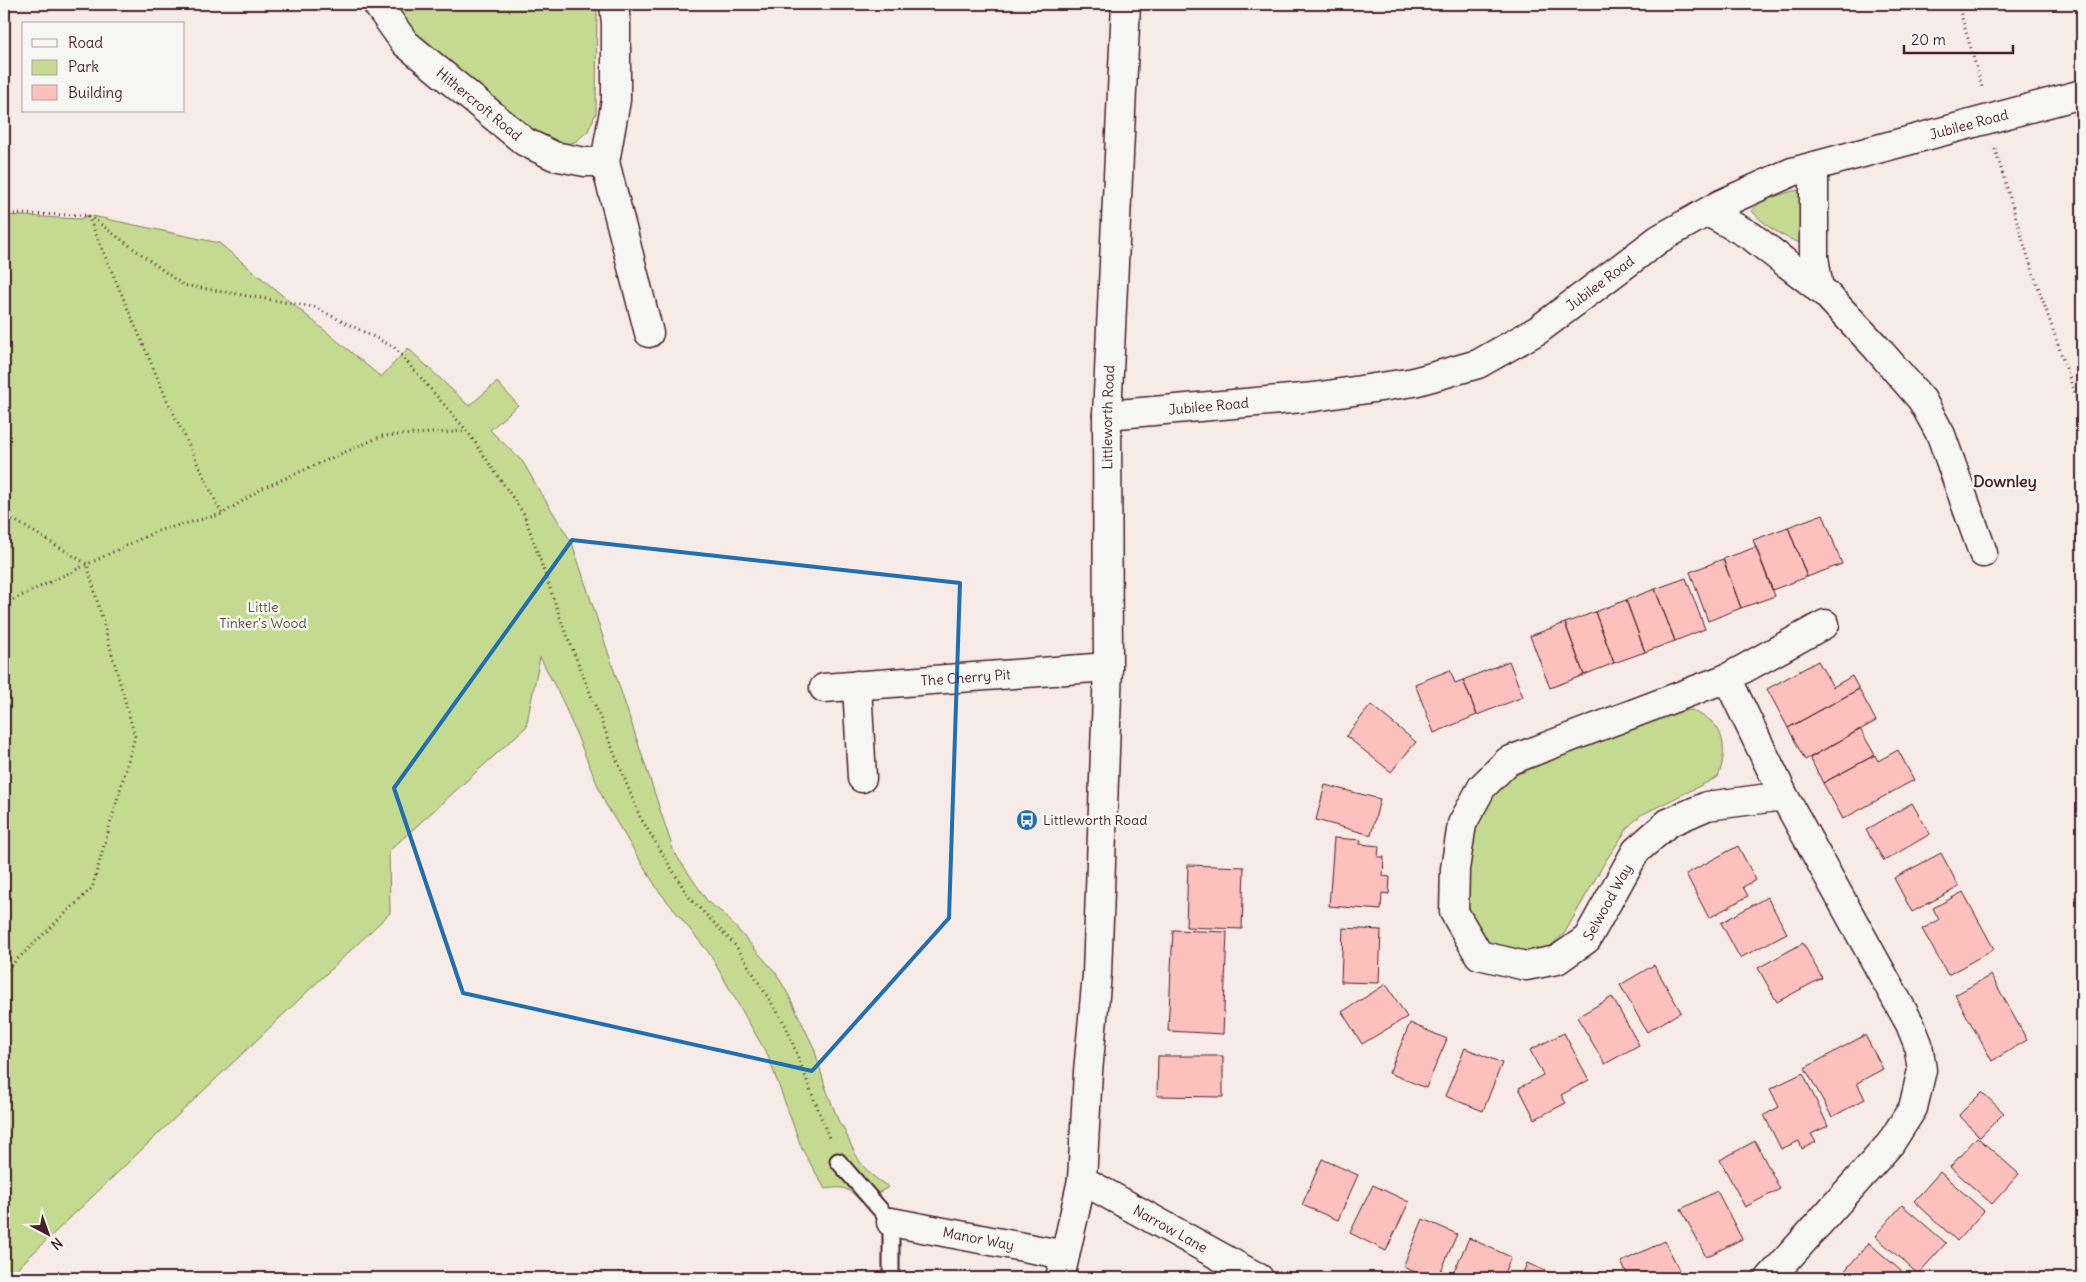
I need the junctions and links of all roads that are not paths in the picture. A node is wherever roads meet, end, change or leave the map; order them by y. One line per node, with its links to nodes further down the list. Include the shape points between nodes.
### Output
1 (377, 4): 5 (street, Hithercroft Road, via 405,43 525,142 554,156)
2 (614, 4): 5 (street, via 616,100)
3 (1126, 4): 10 (street, Littleworth Road)
4 (2082, 94): 6 (street, Jubilee Road)
5 (605, 162): 9 (street)
6 (1814, 166): 7 (street, Jubilee Road, via 1792,172); 8 (street, via 1814,258)
7 (1708, 212): 8 (street, via 1751,236); 10 (street, Jubilee Road, via 1659,239 1538,330 1478,364 1414,382 1323,396)
8 (1819, 289): 11 (street, via 1922,400 1941,435)
9 (649, 333)
10 (1106, 414): 13 (street, Littleworth Road)
11 (1983, 553)
12 (1825, 624): 14 (street, Selwood Way)
13 (1108, 667): 15 (street, The Cherry Pit); 20 (street, Littleworth Road, via 1097,974)
14 (1727, 678): 18 (street); 18 (street, Selwood Way, via 1508,761 1482,787 1462,824 1455,870 1454,912 1479,955 1526,966 1558,960 1587,939 1636,851 1668,822 1707,806)
15 (857, 685): 16 (street, The Cherry Pit); 17 (street)
16 (824, 688)
17 (862, 778)
18 (1784, 796): 25 (street, via 1910,1024 1918,1044 1922,1070 1913,1108 1890,1144)
19 (838, 1161): 21 (lane)
20 (1082, 1180): 22 (street, Littleworth Road); 24 (street, Narrow Lane)
21 (891, 1222): 22 (street, Manor Way); 23 (lane)
22 (1062, 1266)
23 (891, 1278)
24 (1259, 1278)
25 (1770, 1278)

